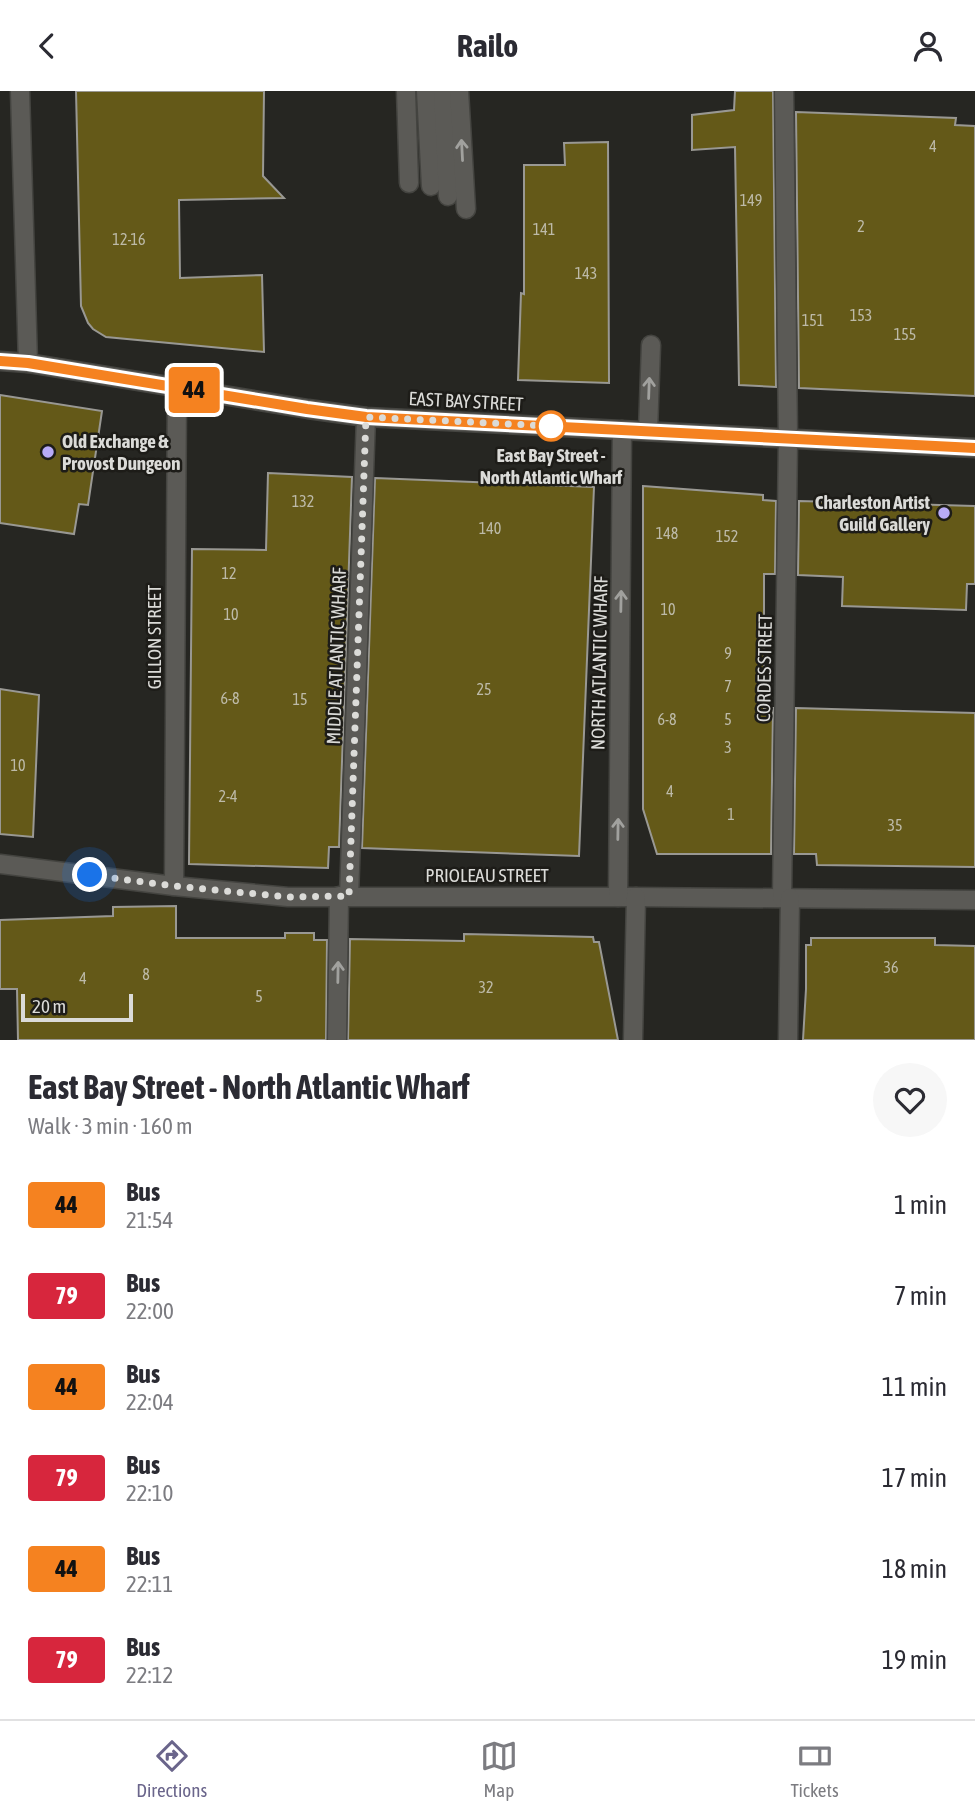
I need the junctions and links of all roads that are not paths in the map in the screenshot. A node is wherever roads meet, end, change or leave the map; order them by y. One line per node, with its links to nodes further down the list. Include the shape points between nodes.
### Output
1 (20, 91): 13 (street)
2 (406, 91): 7 (street)
3 (426, 91): 8 (street)
4 (443, 91): 9 (street)
5 (459, 91): 10 (street, one-way to 5)
6 (784, 91): 18 (street, CORDES STREET)
7 (409, 183)
8 (431, 186)
9 (448, 196)
10 (466, 209)
11 (651, 345): 17 (street, one-way to 11)
12 (0, 361): 13 (street, EAST BAY STREET)
13 (28, 363): 14 (street, EAST BAY STREET)
14 (177, 387): 15 (street, EAST BAY STREET); 21 (street, GILLON STREET)
15 (366, 417): 16 (street, EAST BAY STREET); 22 (street, MIDDLE ATLANTIC WHARF)
16 (622, 430): 17 (street, EAST BAY STREET); 23 (street, NORTH ATLANTIC WHARF, one-way to 16)
17 (648, 431): 18 (street, EAST BAY STREET)
18 (788, 439): 19 (street, EAST BAY STREET); 24 (street, CORDES STREET)
19 (975, 448)
20 (0, 864): 21 (street, PRIOLEAU STREET)
21 (174, 886): 22 (street, PRIOLEAU STREET, via 288,897)
22 (344, 896): 23 (street, PRIOLEAU STREET); 26 (street, MIDDLE ATLANTIC WHARF, one-way to 22)
23 (627, 897): 24 (street, PRIOLEAU STREET); 27 (street, NORTH ATLANTIC WHARF)
24 (786, 898): 25 (street, PRIOLEAU STREET); 28 (street, CORDES STREET)
25 (975, 900)
26 (337, 1040)
27 (633, 1040)
28 (788, 1040)

